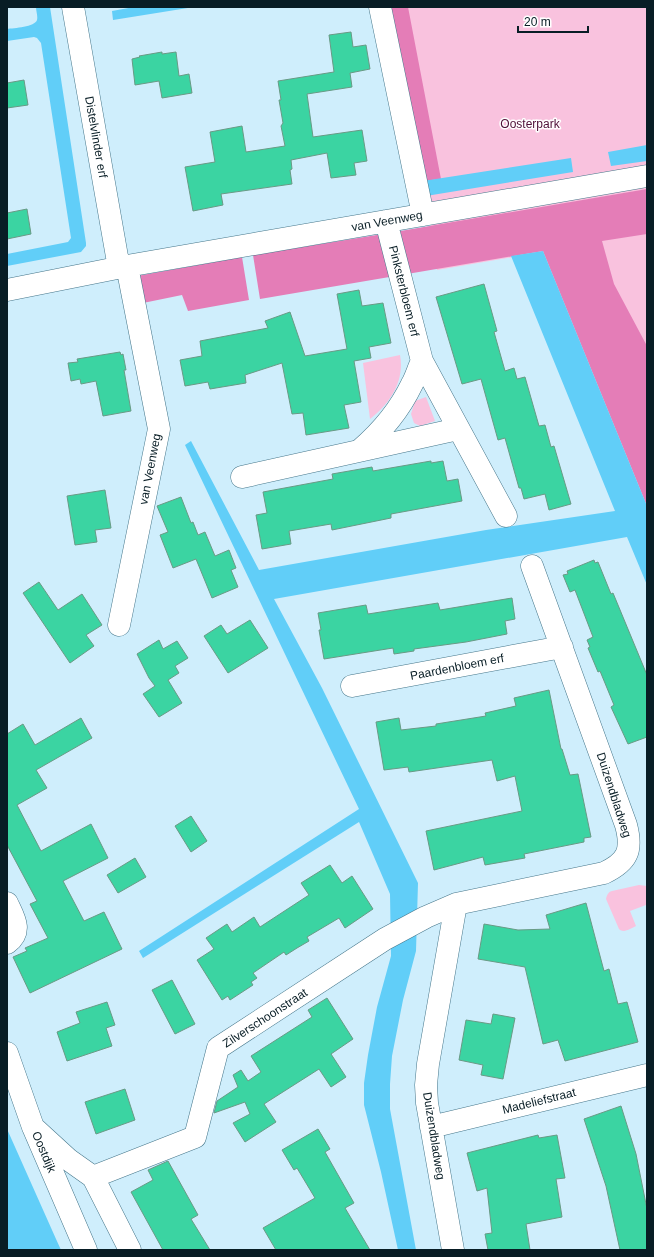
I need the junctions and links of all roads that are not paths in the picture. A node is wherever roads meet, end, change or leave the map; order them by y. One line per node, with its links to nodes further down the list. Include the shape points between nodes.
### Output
1 (73, 7): 6 (street, Distelvlinder erf)
2 (380, 7): 4 (street)
3 (647, 176): 4 (street, van Veenweg)
4 (422, 215): 5 (street, van Veenweg)
5 (386, 221): 6 (street, van Veenweg); 8 (street, Pinksterbloem erf)
6 (123, 267): 7 (street, van Veenweg); 14 (street, van Veenweg, via 159,429)
7 (7, 290)
8 (422, 361): 9 (street, Pinksterbloem erf); 10 (street, via 412,385 398,408 377,435)
9 (458, 429): 10 (street); 12 (street, Pinksterbloem erf)
10 (360, 450): 11 (street)
11 (242, 477)
12 (506, 516)
13 (532, 566): 15 (street, Duizendbladweg)
14 (119, 625)
15 (562, 647): 16 (street, Paardenbloem erf); 18 (street, Duizendbladweg, via 626,825 629,848 623,860 615,868 604,873)
16 (352, 686)
17 (7, 904): 20 (street, via 16,920 11,940)
18 (456, 904): 19 (street, Duizendbladweg); 24 (street, Duizendbladweg, via 428,1064 426,1085)
19 (426, 917): 25 (street, Zilverschoonstraat, via 385,939 218,1048 195,1137)
20 (7, 943)
21 (7, 1053): 23 (street, Oostdijk)
22 (647, 1076): 24 (street, Madeliefstraat)
23 (33, 1127): 25 (street, via 69,1160); 26 (street, Oostdijk)
24 (431, 1127): 28 (street, Duizendbladweg)
25 (93, 1177): 27 (street)
26 (86, 1250)
27 (130, 1250)
28 (454, 1250)

